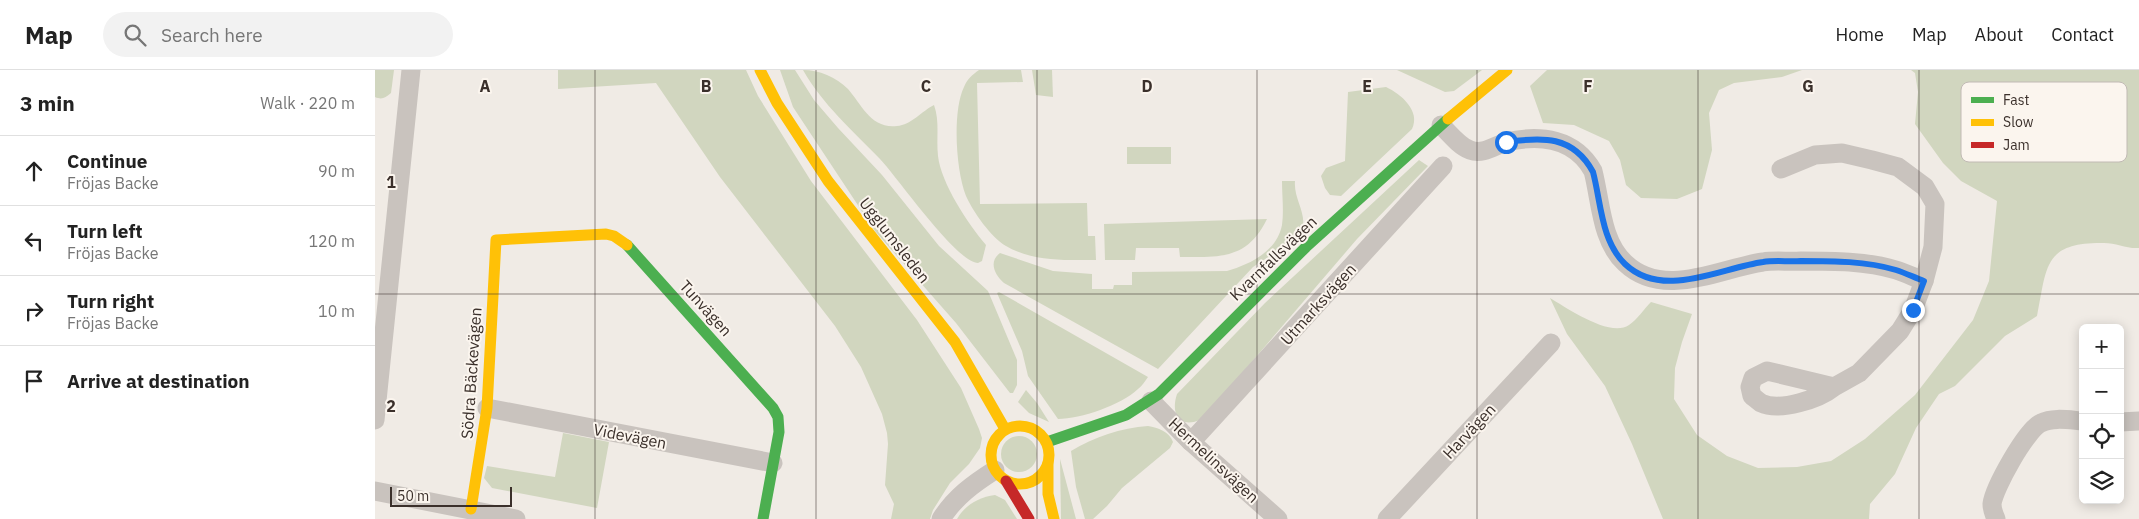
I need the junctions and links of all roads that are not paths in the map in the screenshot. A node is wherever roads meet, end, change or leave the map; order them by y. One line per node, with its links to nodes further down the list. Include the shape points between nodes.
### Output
1 (411, 70): 13 (street)
2 (760, 70): 17 (street, Ugglumsleden, via 777,103 828,181 955,342)
3 (1507, 70): 4 (street, Kvarnfallsvägen)
4 (1441, 124): 8 (street, via 1462,146 1475,151 1536,138 1563,142 1574,149 1589,163 1593,172 1609,243 1625,264 1642,275 1661,281 1680,280 1764,262 1828,261 1896,270); 11 (street, Kvarnfallsvägen, via 1306,247)
5 (1443, 166): 19 (street, Utmarksvägen)
6 (1781, 169): 8 (street, via 1815,156 1841,154 1898,167 1925,187 1935,204 1935,220 1933,247)
7 (496, 240): 12 (street, Södra Bäckevägen); 20 (street, Tunvägen, via 606,234 620,239 773,408 779,425)
8 (1924, 281): 10 (street, via 1913,310 1900,331 1859,373)
9 (1551, 343): 31 (street, Harvägen)
10 (1834, 387)
11 (1151, 400): 18 (street, Kvarnfallsvägen, via 1126,415); 19 (street, Hermelinsvägen)
12 (487, 408): 20 (street, Videvägen); 24 (street, Södra Bäckevägen)
13 (375, 420)
14 (2079, 420): 32 (street, via 2041,423 2027,435 1994,495)
15 (2139, 421): 16 (street)
16 (2124, 422)
17 (1005, 429): 18 (street, via 1021,425 1031,427); 22 (street, via 992,445 991,460)
18 (1047, 442): 21 (street)
19 (1191, 442): 30 (street, Hermelinsvägen)
20 (773, 463): 26 (street, Tunvägen)
21 (1048, 464): 22 (street, via 1035,480 1021,484); 29 (street, via 1048,494)
22 (1001, 475): 27 (street, via 968,487); 28 (street)
23 (375, 491): 24 (street)
24 (471, 509): 25 (street)
25 (516, 519)
26 (763, 519)
27 (941, 519)
28 (1029, 519)
29 (1054, 519)
30 (1278, 519)
31 (1387, 519)
32 (1996, 519)

